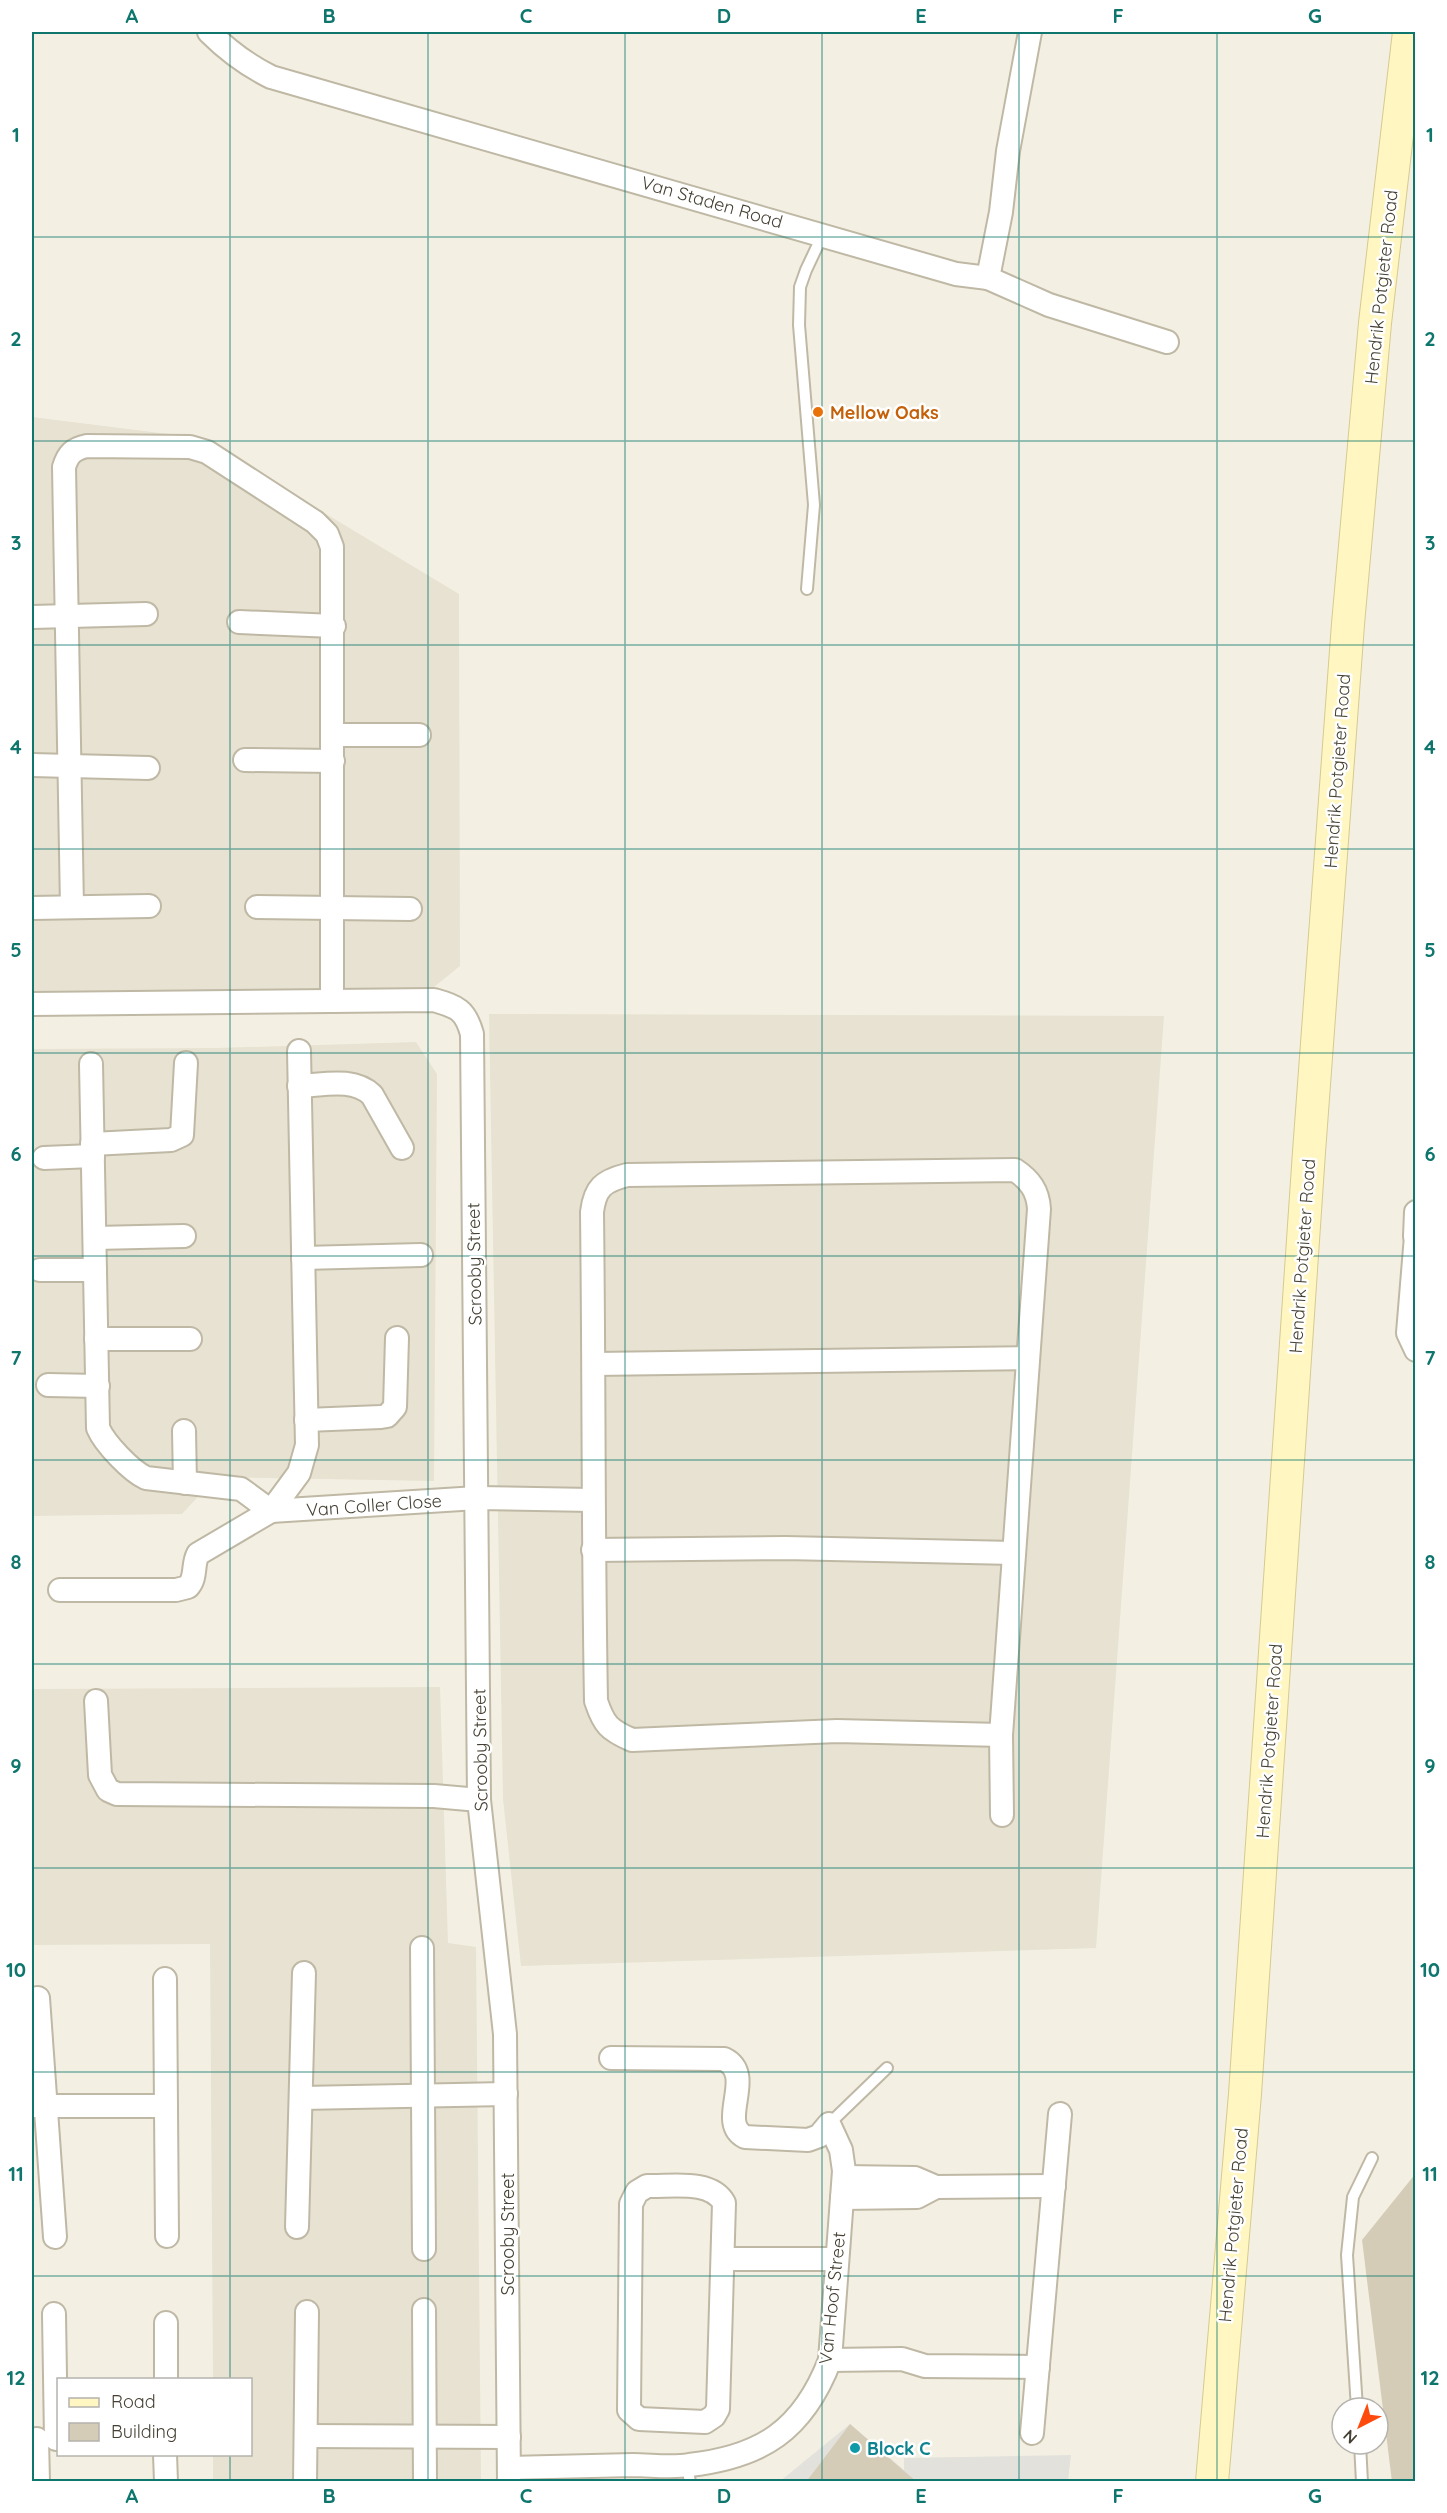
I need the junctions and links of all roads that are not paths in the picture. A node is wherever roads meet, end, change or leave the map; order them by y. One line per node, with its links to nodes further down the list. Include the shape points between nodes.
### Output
1 (209, 32): 4 (street, Van Staden Road, via 249,66 271,77)
2 (1030, 32): 5 (street)
3 (1410, 32): 107 (main road, Hendrik Potgieter Road, via 1376,323 1348,624 1245,2082)
4 (823, 234): 5 (street, Van Staden Road, via 956,274); 7 (lane, via 800,287 814,505)
5 (987, 278): 6 (street, Van Staden Road, via 1049,305)
6 (1167, 342)
7 (807, 589)
8 (146, 614): 9 (street)
9 (66, 616): 10 (street); 12 (street, via 64,467 68,456 76,448 87,446 190,447 207,452 315,522 327,534 333,546); 18 (street)
10 (32, 617)
11 (238, 622): 12 (street)
12 (334, 626): 13 (street)
13 (333, 735): 14 (street); 16 (street)
14 (419, 735)
15 (245, 760): 16 (street)
16 (333, 761): 24 (street)
17 (32, 765): 18 (street)
18 (69, 766): 19 (street); 21 (street)
19 (148, 768)
20 (149, 906): 21 (street)
21 (72, 907): 23 (street)
22 (257, 907): 24 (street)
23 (32, 908)
24 (332, 908): 25 (street); 26 (street)
25 (410, 909)
26 (332, 1001): 27 (street); 54 (street, Scrooby Street, via 434,1000 455,1006 468,1017)
27 (32, 1004)
28 (299, 1051): 31 (street)
29 (186, 1062): 33 (street, via 182,1135 171,1140)
30 (91, 1064): 33 (street)
31 (299, 1086): 32 (street, via 351,1083 366,1089); 40 (street)
32 (402, 1148)
33 (93, 1150): 34 (street); 38 (street)
34 (44, 1158)
35 (1416, 1212): 37 (street)
36 (184, 1236): 38 (street)
37 (1415, 1236): 46 (street, via 1408,1333)
38 (94, 1238): 42 (street)
39 (421, 1255): 40 (street)
40 (303, 1258): 51 (street)
41 (40, 1270): 42 (street)
42 (95, 1270): 44 (street)
43 (397, 1338): 51 (street, via 395,1407 391,1412 381,1417)
44 (96, 1339): 45 (street); 50 (street)
45 (190, 1339)
46 (1416, 1350)
47 (1028, 1358): 48 (street); 48 (street, via 1038,1200 1034,1187 1015,1170 627,1175 614,1178 594,1196); 58 (street)
48 (594, 1364): 55 (street)
49 (48, 1384): 50 (street)
50 (98, 1386): 53 (street, via 98,1428 106,1442 139,1475)
51 (306, 1420): 56 (street, via 307,1445 299,1473)
52 (184, 1431): 53 (street)
53 (185, 1483): 56 (street, via 242,1489)
54 (477, 1498): 55 (street, Van Coller Close); 56 (street, Van Coller Close); 62 (street, Scrooby Street)
55 (592, 1500): 57 (street)
56 (271, 1511): 59 (street, via 202,1550 195,1559 192,1582 183,1589)
57 (593, 1550): 58 (street, via 785,1548); 61 (street, via 596,1701 602,1719 614,1732 632,1740 837,1731)
58 (1014, 1553): 61 (street)
59 (60, 1590)
60 (96, 1701): 62 (street, via 100,1775 108,1790 117,1794 434,1796)
61 (1001, 1735): 63 (street)
62 (479, 1800): 70 (street, Scrooby Street, via 505,2034)
63 (1002, 1815)
64 (422, 1948): 71 (street)
65 (304, 1973): 72 (street)
66 (165, 1978): 74 (street)
67 (38, 1998): 73 (street)
68 (611, 2058): 76 (street, via 724,2059 732,2063 737,2079 734,2124 738,2134 745,2137 808,2140 819,2136)
69 (887, 2068): 76 (lane)
70 (506, 2094): 71 (street); 97 (street, Scrooby Street)
71 (423, 2096): 72 (street); 83 (street)
72 (302, 2098): 80 (street)
73 (39, 2106): 74 (street); 82 (street)
74 (166, 2106): 81 (street)
75 (1060, 2114): 78 (street)
76 (829, 2124): 79 (street, Van Hoof Street, via 841,2150)
77 (1372, 2158): 93 (lane, via 1353,2197 1347,2255)
78 (1054, 2186): 79 (street, via 936,2187 915,2178); 91 (street)
79 (843, 2188): 85 (street, Van Hoof Street)
80 (297, 2227)
81 (167, 2236)
82 (55, 2237)
83 (424, 2249)
84 (723, 2259): 84 (street, via 714,2416 705,2422 639,2419 628,2406 631,2204 637,2193 647,2186 707,2188 717,2193 724,2203); 85 (street)
85 (837, 2259): 90 (street, Van Hoof Street)
86 (424, 2310): 96 (street)
87 (307, 2312): 95 (street)
88 (54, 2314): 98 (street)
89 (166, 2323): 92 (street)
90 (827, 2367): 91 (street, via 902,2359 925,2366); 101 (street, Van Hoof Street, via 805,2407 788,2428 767,2444)
91 (1038, 2367): 94 (street)
92 (166, 2378)
93 (1357, 2396)
94 (1032, 2433)
95 (307, 2436): 96 (street); 105 (street)
96 (424, 2436): 97 (street); 106 (street)
97 (509, 2437): 102 (street, Scrooby Street)
98 (46, 2439): 103 (street)
99 (165, 2456): 104 (street)
100 (1361, 2456): 108 (lane)
101 (688, 2474): 102 (street, Van Hoof Street)
102 (509, 2475)
103 (38, 2481)
104 (166, 2481)
105 (304, 2481)
106 (425, 2481)
107 (1212, 2481)
108 (1362, 2481)

